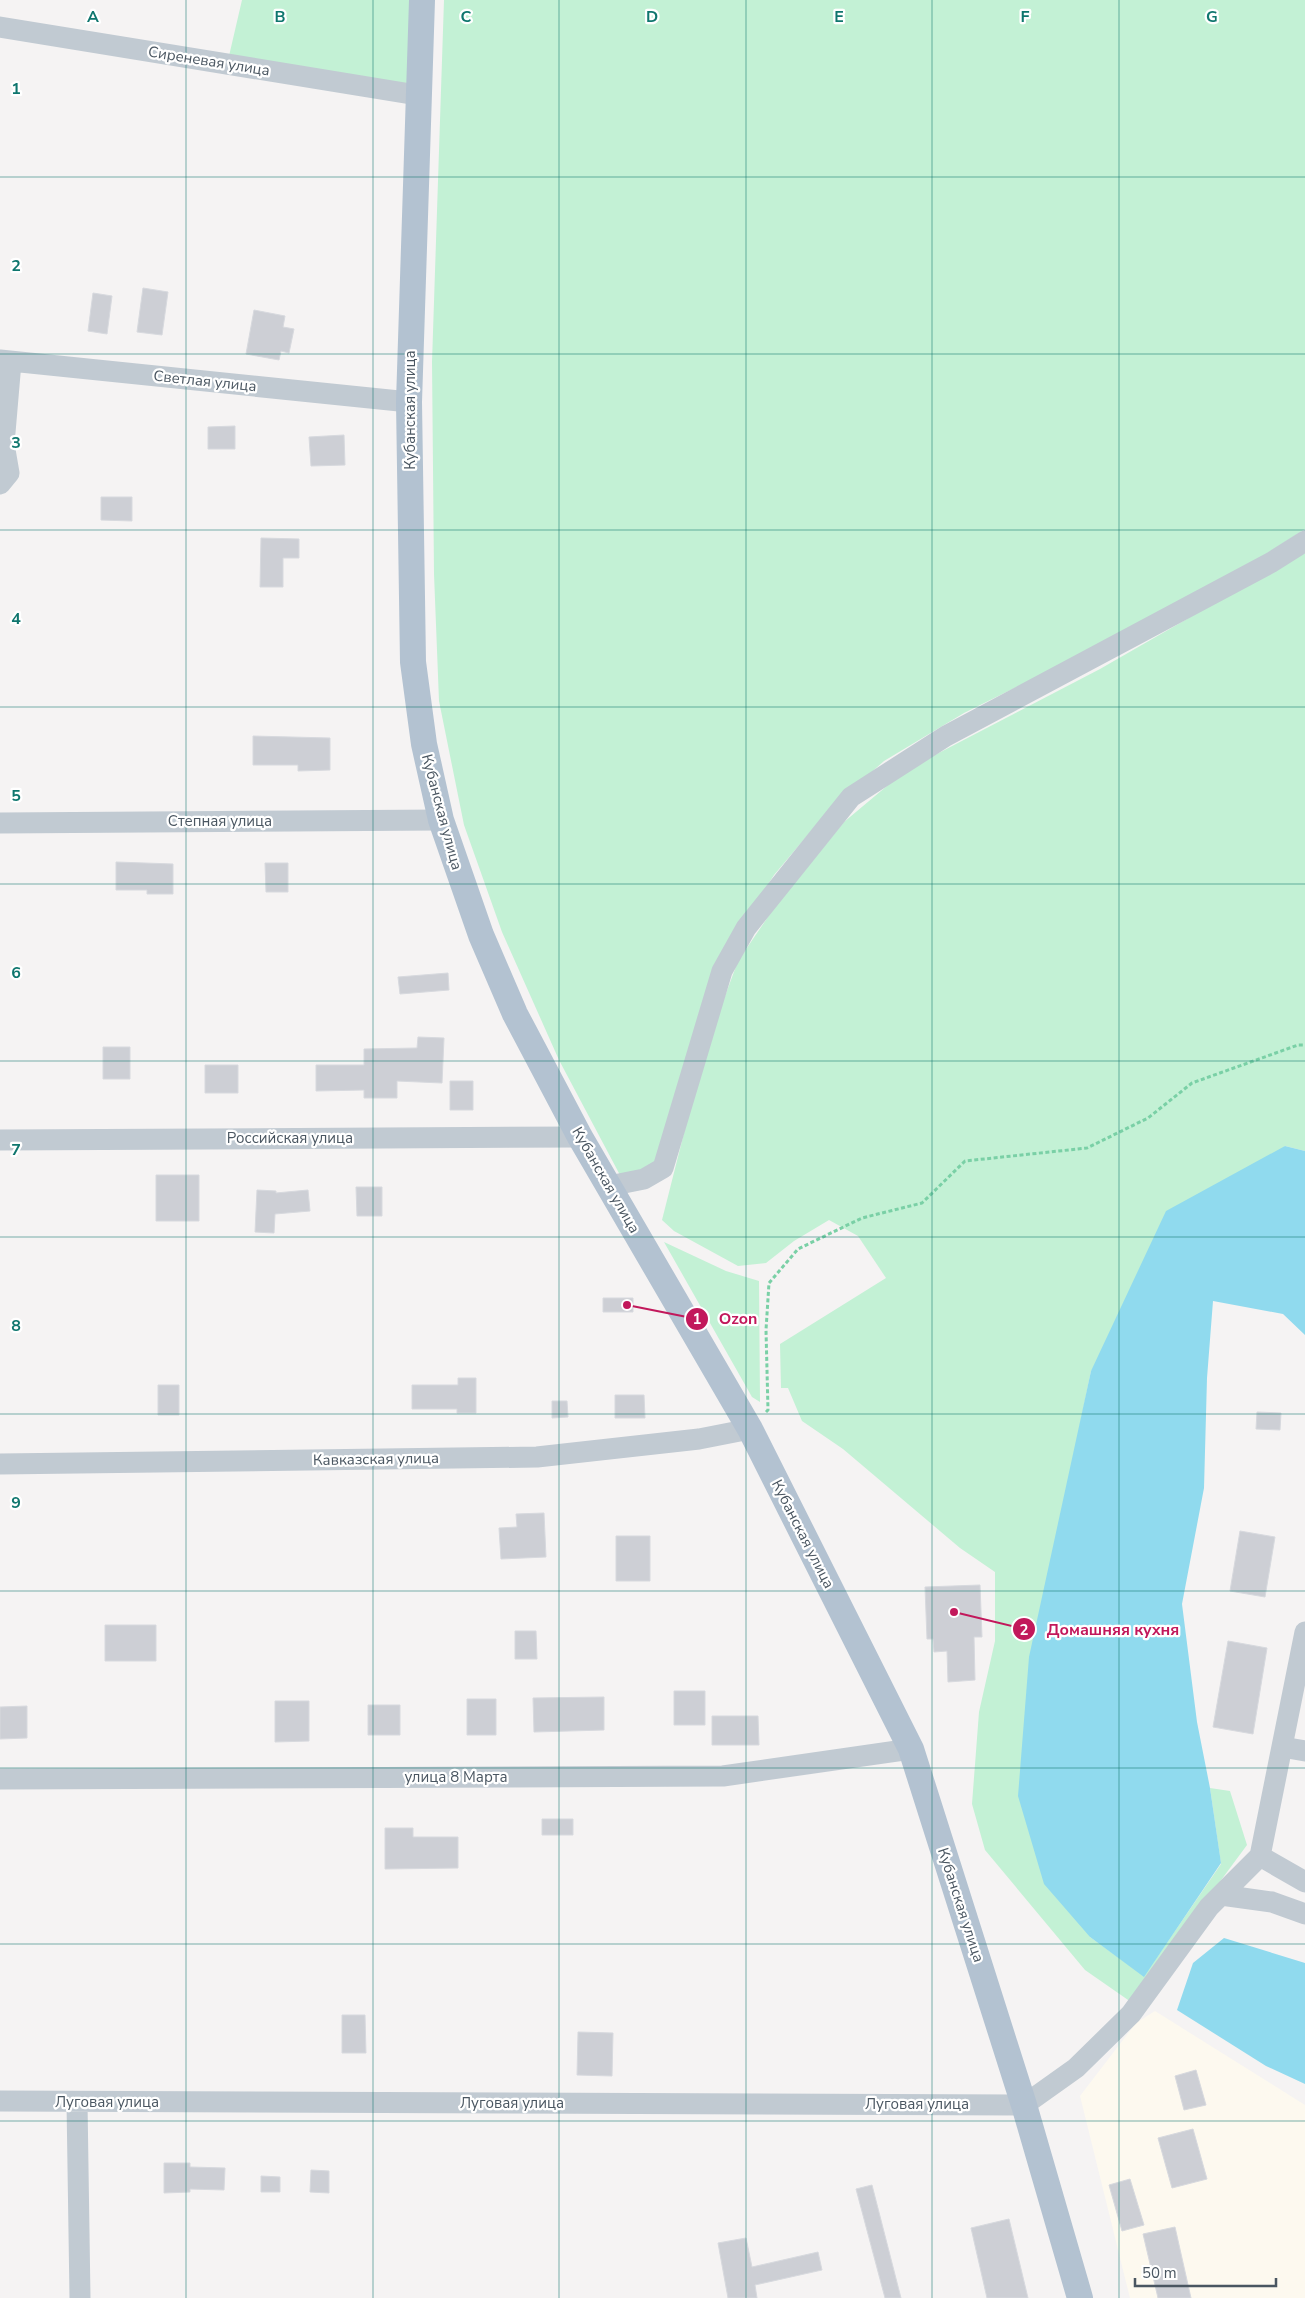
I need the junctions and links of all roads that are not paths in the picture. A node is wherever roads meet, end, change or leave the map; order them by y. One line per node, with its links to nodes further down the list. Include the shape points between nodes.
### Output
1 (422, 0): 3 (main road, Кубанская улица)
2 (0, 27): 3 (street, Сиреневая улица)
3 (417, 95): 5 (main road, Кубанская улица)
4 (6, 361): 5 (street, Светлая улица); 6 (street, via 4,444 9,473)
5 (409, 402): 8 (main road, Кубанская улица, via 412,662 424,744)
6 (0, 484)
7 (1305, 541): 12 (street, via 1272,562 946,736 850,797 746,928 722,971 663,1168 644,1178)
8 (441, 820): 9 (street, Степная улица); 10 (main road, Кубанская улица, via 481,935 515,1014)
9 (0, 823)
10 (580, 1137): 11 (street, Российская улица); 12 (main road, Кубанская улица)
11 (0, 1140)
12 (608, 1186): 13 (main road, Кубанская улица)
13 (750, 1429): 14 (street, Кавказская улица, via 699,1439 537,1457); 17 (main road, Кубанская улица)
14 (0, 1464)
15 (1305, 1632): 16 (street)
16 (1282, 1747): 18 (street); 20 (street)
17 (911, 1749): 19 (street, улица 8 Марта, via 723,1776); 26 (main road, Кубанская улица)
18 (1305, 1751)
19 (0, 1779)
20 (1260, 1856): 21 (street); 22 (street)
21 (1305, 1882)
22 (1221, 1895): 23 (street, via 1272,1902); 26 (street, via 1131,2014 1076,2068)
23 (1305, 1914)
24 (0, 2101): 25 (street, Луговая улица)
25 (77, 2102): 26 (street, Луговая улица); 27 (street)
26 (1024, 2104): 28 (main road, Кубанская улица)
27 (80, 2298)
28 (1080, 2298)

